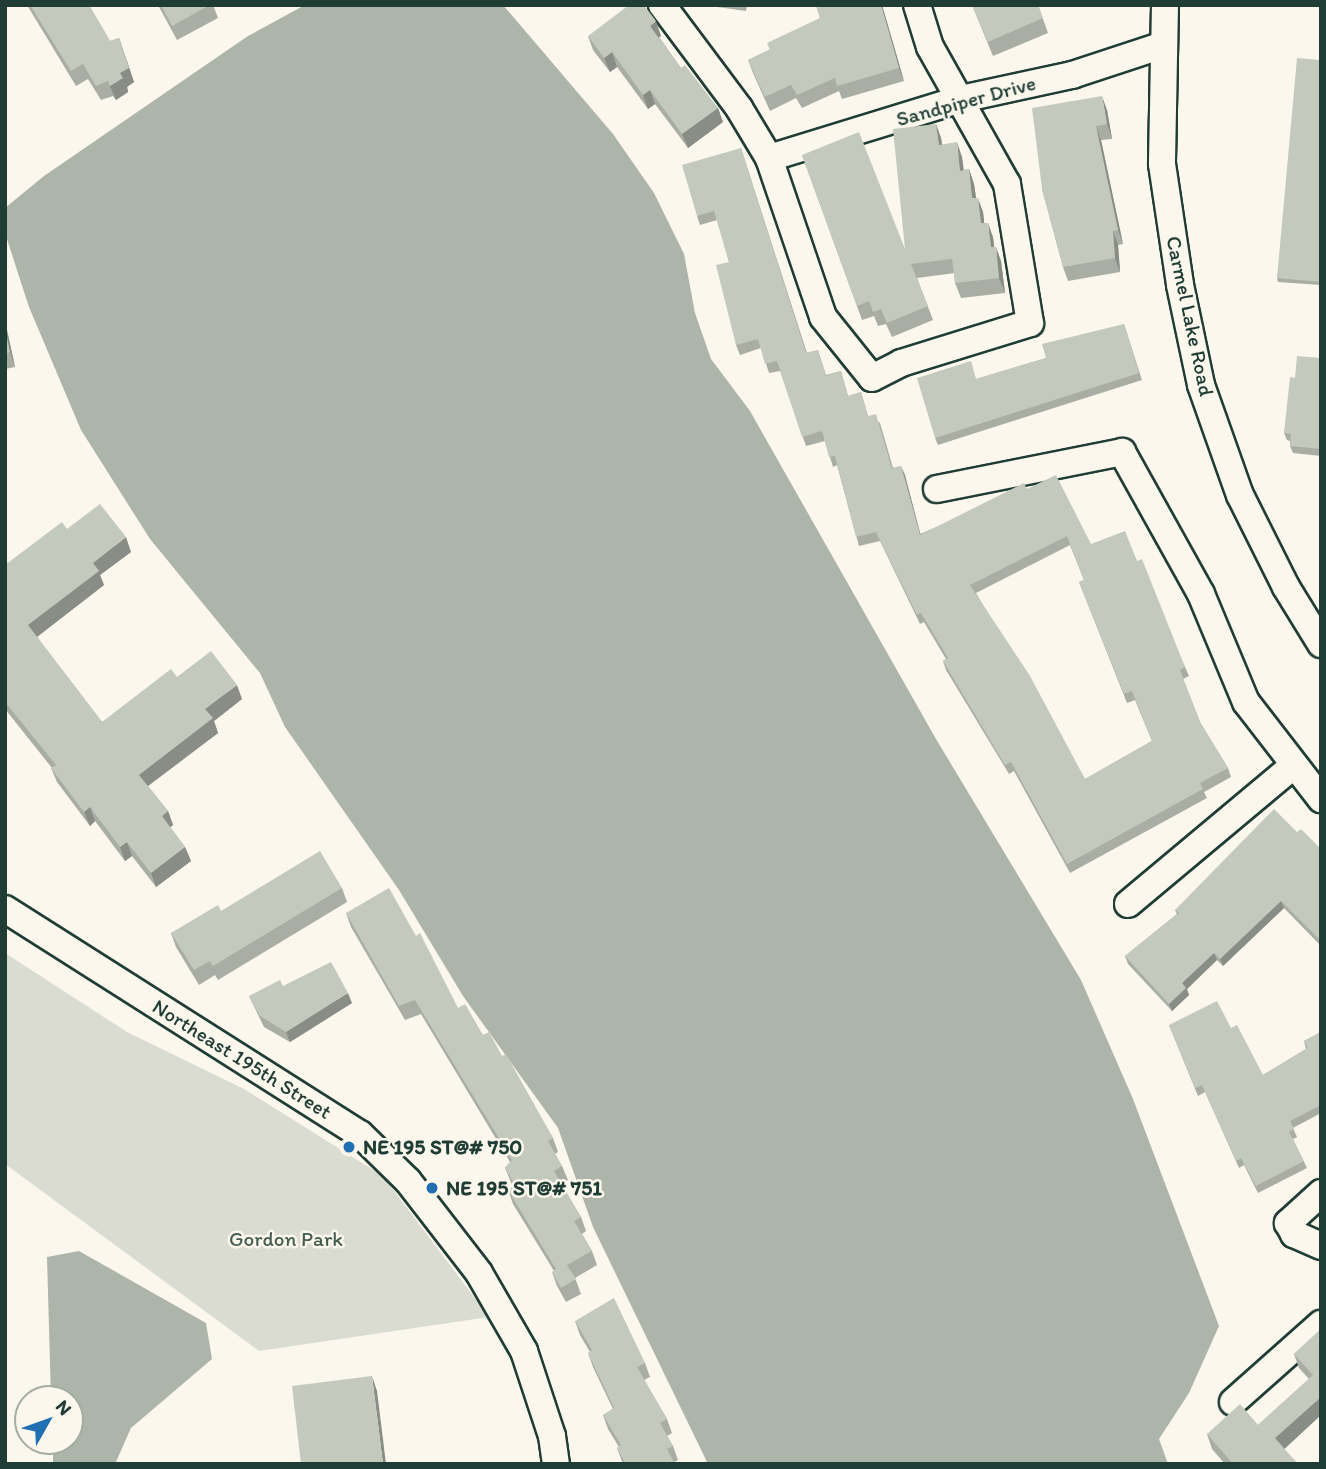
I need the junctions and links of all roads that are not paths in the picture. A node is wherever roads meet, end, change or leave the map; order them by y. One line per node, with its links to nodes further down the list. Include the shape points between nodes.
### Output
1 (662, 5): 6 (street, via 739,108)
2 (917, 5): 5 (street, via 930,47)
3 (1165, 5): 4 (street, Carmel Lake Road)
4 (1163, 45): 5 (street, Sandpiper Drive, via 1072,75); 8 (street, Carmel Lake Road, via 1163,164 1180,285 1201,385 1240,495)
5 (961, 99): 6 (street, Sandpiper Drive); 6 (street, via 1007,184 1030,323 901,363 872,378 823,317)
6 (769, 158)
7 (937, 489): 9 (street, via 1122,452 1201,594 1246,702)
8 (1321, 644)
9 (1293, 766): 10 (street); 11 (street)
10 (1321, 799)
11 (1128, 904)
12 (5, 909): 17 (street, Northeast 195th Street, via 360,1134 408,1181 479,1273 524,1351 552,1436)
13 (1321, 1193): 14 (street, via 1288,1223 1294,1234)
14 (1321, 1247)
15 (1321, 1324): 16 (street)
16 (1233, 1402)
17 (556, 1464)

